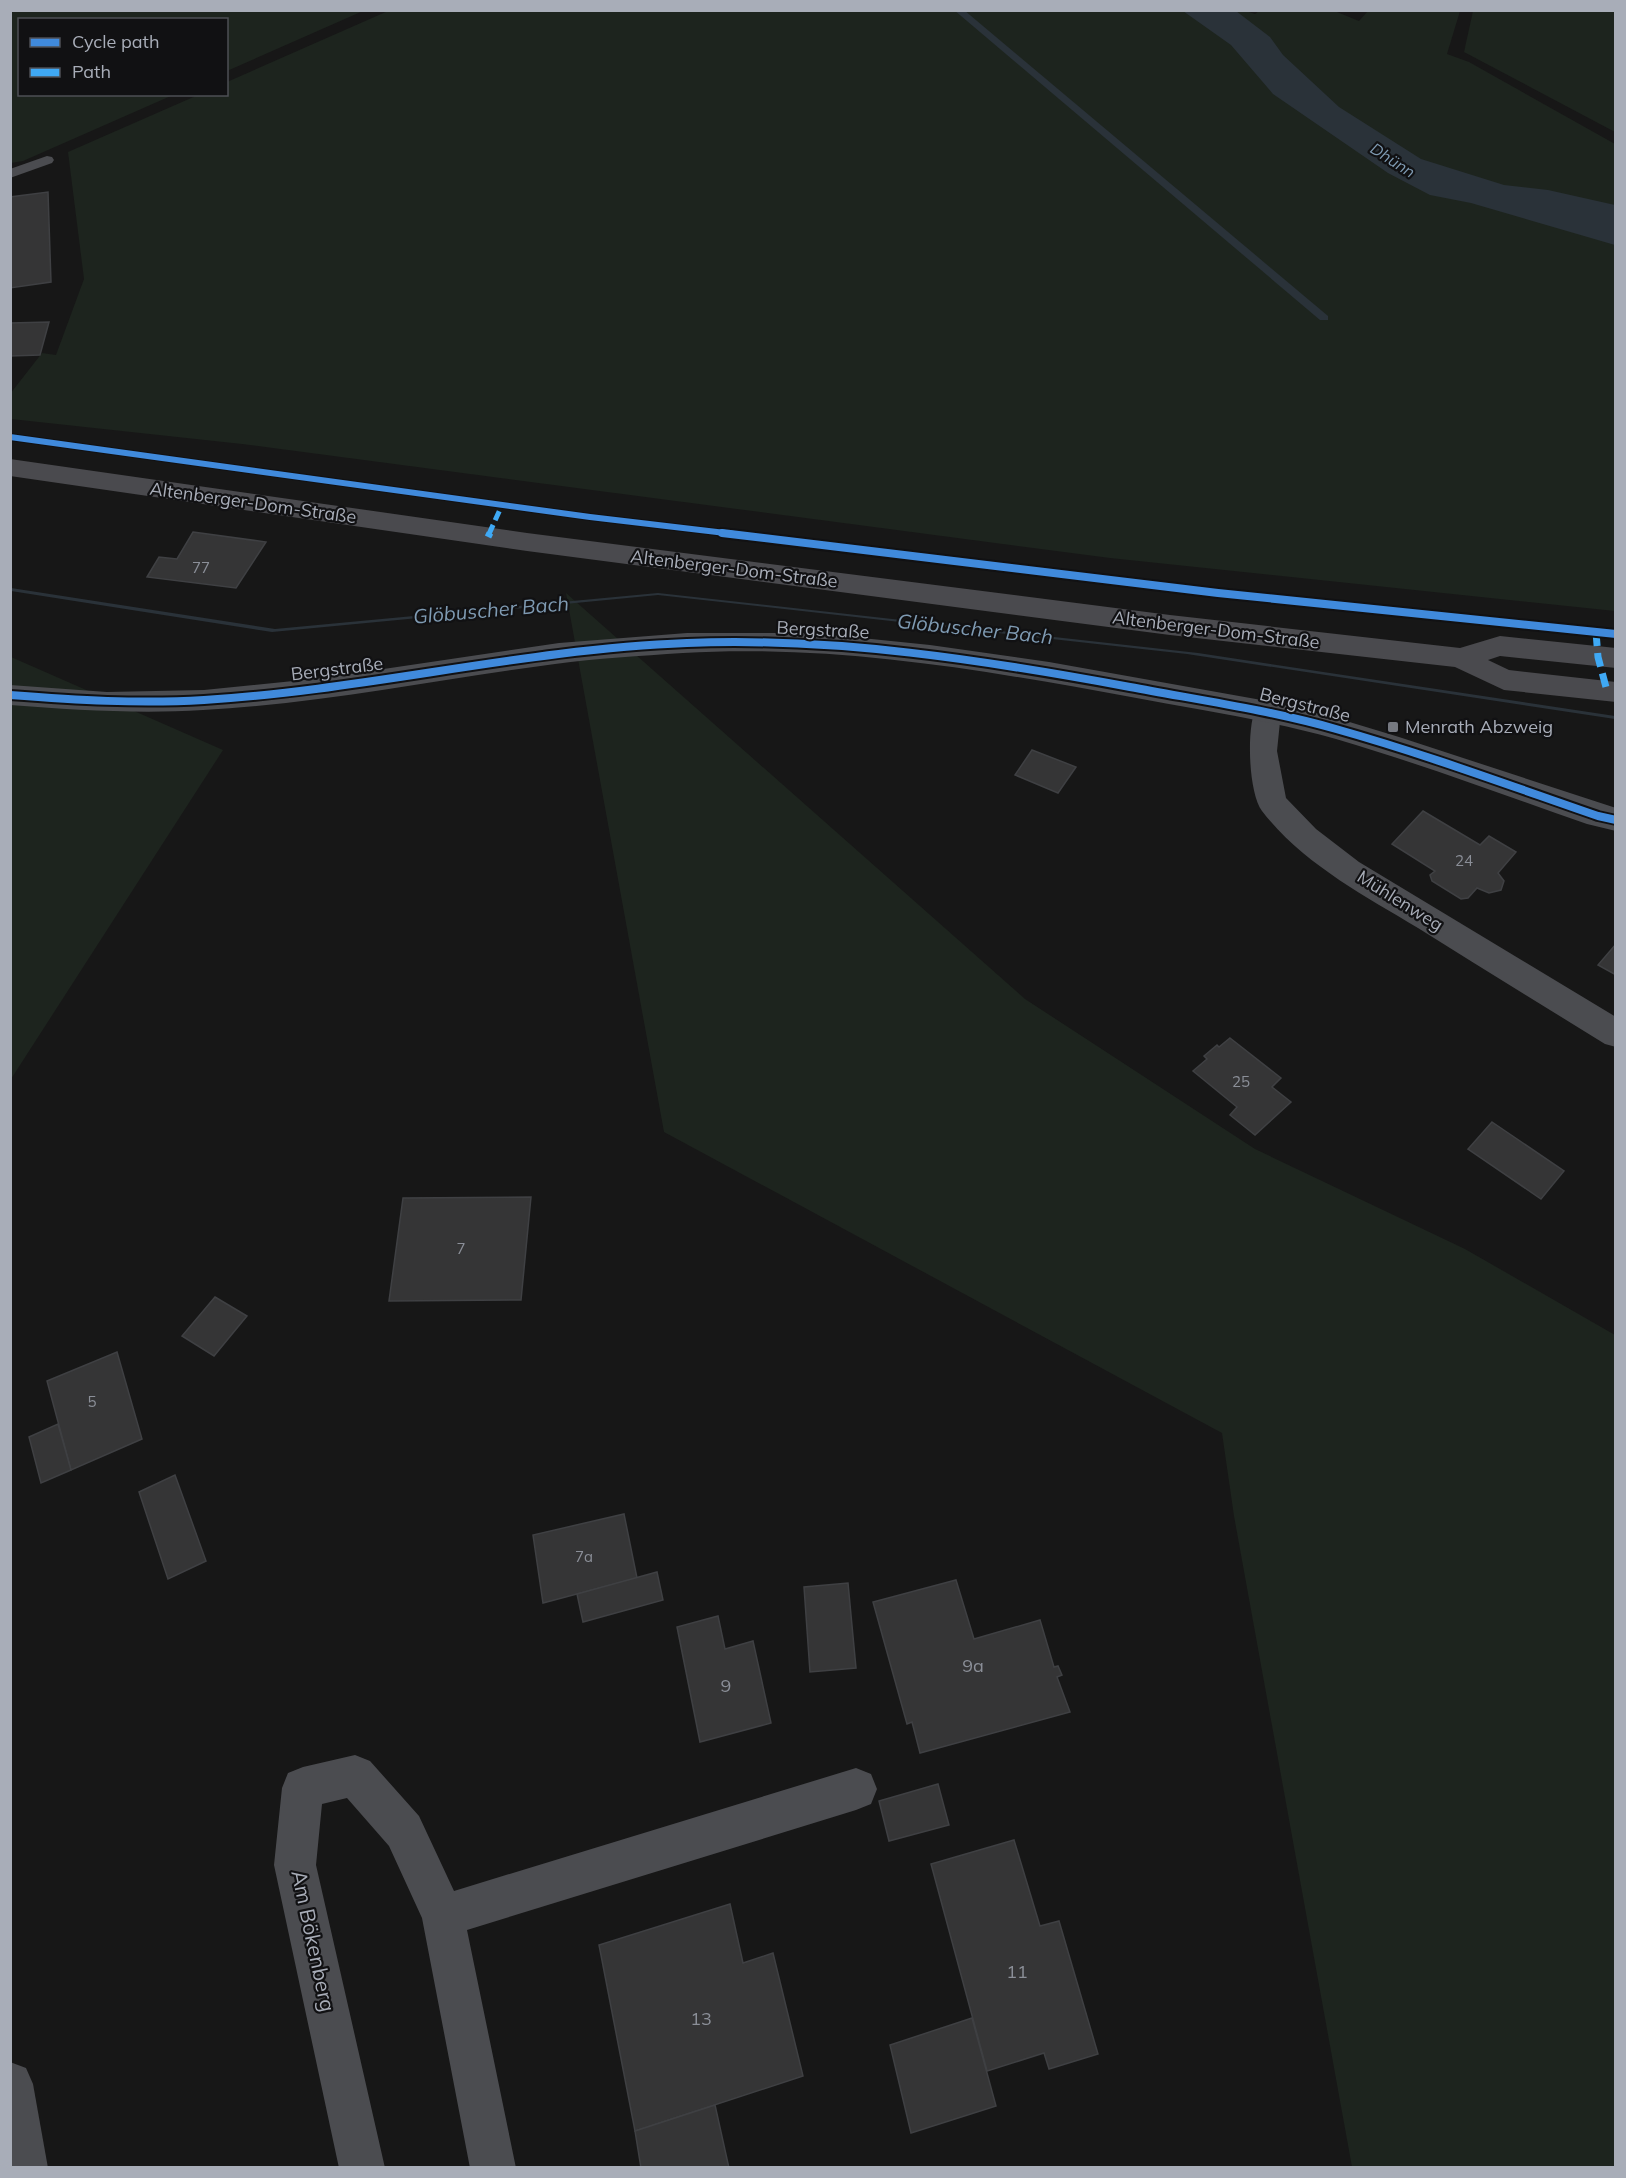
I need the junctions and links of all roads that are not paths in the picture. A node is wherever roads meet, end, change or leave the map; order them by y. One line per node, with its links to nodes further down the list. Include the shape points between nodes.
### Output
1 (47, 160): 2 (lane)
2 (10, 174)
3 (10, 467): 4 (main road, Altenberger-Dom-Straße, via 527,542 1170,625)
4 (1460, 658): 5 (main road, Altenberger-Dom-Straße, via 1500,646); 6 (main road, Altenberger-Dom-Straße, via 1504,680)
5 (1616, 658)
6 (1616, 692)
7 (10, 695): 8 (street, Bergstraße, via 107,702 204,700 323,688 558,653 687,643 813,643 1049,672)
8 (1267, 712): 9 (street, Bergstraße, via 1343,731); 10 (street, Mühlenweg, via 1263,751 1272,802 1305,837 1348,870)
9 (1616, 820)
10 (1616, 1034)
11 (856, 1789): 12 (street)
12 (443, 1916): 15 (street, Am Bökenberg, via 404,1831 354,1776 303,1788 295,1865); 16 (street, Am Bökenberg)
13 (10, 2084): 14 (street)
14 (25, 2168)
15 (362, 2168)
16 (493, 2168)

